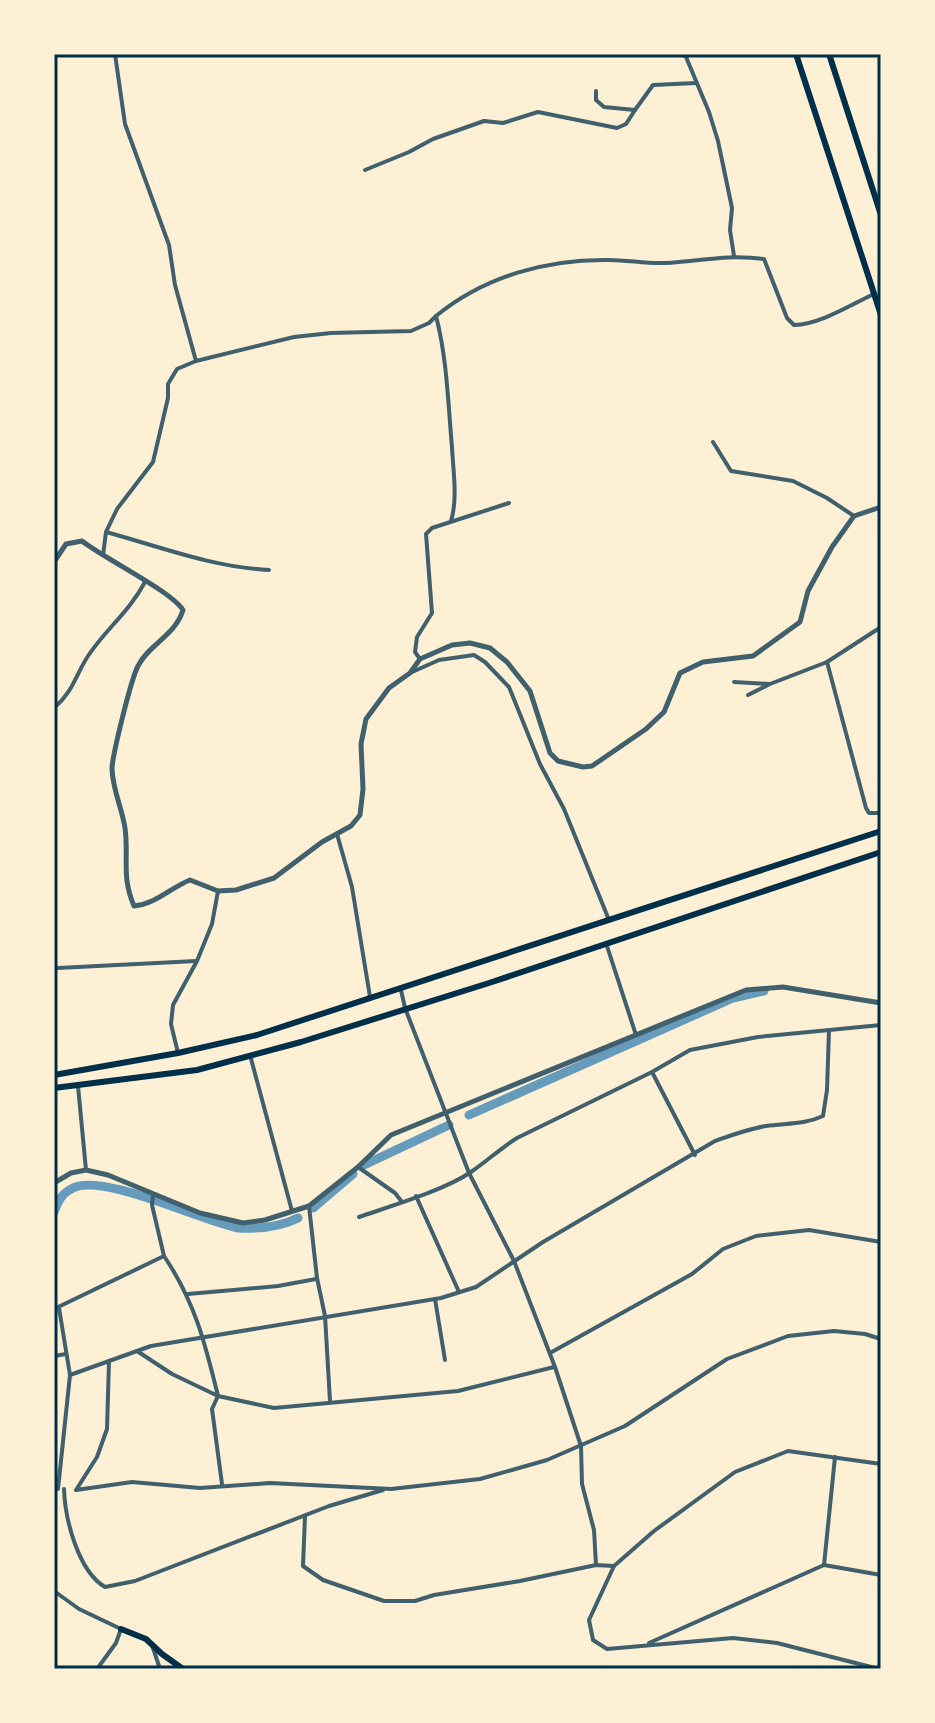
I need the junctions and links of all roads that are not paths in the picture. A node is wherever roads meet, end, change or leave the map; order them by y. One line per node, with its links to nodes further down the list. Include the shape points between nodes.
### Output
1 (115, 54): 14 (street, via 125,124 169,245)
2 (682, 54): 5 (street)
3 (796, 54): 11 (main road)
4 (829, 54): 9 (main road)
5 (696, 83): 7 (street, via 653,85); 10 (street, via 718,141 732,208)
6 (596, 91): 7 (street, via 596,100 604,107)
7 (635, 110): 8 (street, via 617,128 538,112 503,123 484,121)
8 (365, 170)
9 (881, 215)
10 (734, 256): 11 (street, via 764,259 794,325); 13 (street, via 663,263 562,261 517,272 458,298)
11 (874, 294): 12 (main road)
12 (881, 315)
13 (436, 316): 14 (street, via 411,331 294,337); 19 (street, via 452,454)
14 (196, 361): 20 (street, via 177,369 168,384 153,462 130,489)
15 (713, 442): 18 (street, via 731,471 793,481)
16 (509, 503): 19 (street)
17 (881, 507): 18 (street)
18 (854, 516): 26 (street, via 808,591 800,622 753,656 703,662 680,673 664,712 592,766 558,761 550,753 530,691 490,648 452,645)
19 (451, 521): 26 (street, via 426,534 432,613 417,637 415,652)
20 (106, 532): 21 (street); 23 (street, via 191,559)
21 (102, 557): 22 (street, via 82,541 66,544); 24 (street)
22 (54, 562)
23 (269, 570)
24 (145, 582): 32 (street, via 134,603 89,655 67,697); 37 (street, via 183,610 179,624 137,668 112,767 125,829 129,894 134,906 150,904 190,880)
25 (881, 627): 27 (street)
26 (420, 659): 28 (street)
27 (827, 662): 30 (street); 33 (street, via 866,808)
28 (410, 673): 35 (street, via 389,688 366,719 360,815); 38 (street, via 439,660 474,655 509,687)
29 (734, 682): 30 (street)
30 (770, 684): 31 (street)
31 (748, 695)
32 (54, 708)
33 (881, 813)
34 (881, 831): 38 (main road)
35 (337, 834): 37 (street, via 274,878); 43 (street, via 352,887)
36 (881, 852): 39 (main road)
37 (218, 891): 40 (street)
38 (609, 920): 42 (main road)
39 (606, 943): 45 (main road); 48 (street)
40 (197, 961): 41 (street); 49 (street, via 173,1005)
41 (58, 968)
42 (401, 990): 43 (main road); 45 (street)
43 (370, 999): 49 (main road, via 257,1035)
44 (881, 1003): 48 (street, via 783,987 746,990)
45 (405, 1008): 50 (main road); 55 (street)
46 (881, 1025): 47 (street)
47 (829, 1030): 51 (street, via 690,1050); 56 (street, via 823,1116 809,1123 742,1131)
48 (636, 1035): 55 (street)
49 (178, 1053): 52 (main road)
50 (250, 1055): 53 (main road, via 197,1070); 65 (street)
51 (652, 1072): 56 (street); 59 (street, via 517,1138)
52 (54, 1075)
53 (78, 1086): 54 (main road); 58 (street)
54 (54, 1088)
55 (447, 1111): 57 (street, via 391,1135); 59 (street)
56 (695, 1155): 69 (street)
57 (358, 1167): 63 (street); 64 (street)
58 (86, 1170): 60 (street); 61 (street)
59 (469, 1173): 62 (street); 69 (street)
60 (54, 1183)
61 (153, 1196): 65 (street, via 243,1223); 68 (street)
62 (416, 1196): 63 (street); 71 (street)
63 (402, 1202): 66 (street)
64 (309, 1206): 65 (street); 70 (street)
65 (293, 1212)
66 (359, 1217)
67 (881, 1242): 79 (street, via 809,1230 756,1236 723,1249 692,1274)
68 (164, 1256): 72 (street); 74 (street)
69 (514, 1261): 71 (street); 79 (street)
70 (317, 1278): 72 (street); 75 (street)
71 (459, 1292): 73 (street)
72 (188, 1294): 76 (street)
73 (435, 1299): 75 (street); 82 (street)
74 (56, 1308): 80 (street)
75 (325, 1316): 76 (street); 87 (street)
76 (203, 1337): 78 (street); 86 (street)
77 (881, 1339): 88 (street, via 834,1331 788,1336 727,1359 625,1426)
78 (137, 1351): 83 (street); 86 (street)
79 (550, 1353): 84 (street)
80 (66, 1354): 81 (street); 85 (street)
81 (54, 1356)
82 (445, 1360)
83 (109, 1361): 85 (street); 96 (street, via 107,1429)
84 (555, 1367): 87 (street, via 458,1391); 88 (street)
85 (70, 1375): 90 (street)
86 (218, 1396): 87 (street, via 274,1408); 93 (street, via 212,1409)
87 (330, 1401)
88 (581, 1446): 95 (street, via 480,1479); 98 (street)
89 (54, 1450): 90 (street)
90 (62, 1450): 94 (street)
91 (835, 1457): 92 (street); 99 (street); 100 (street, via 788,1451 735,1472)
92 (881, 1464)
93 (222, 1485): 95 (street); 96 (street, via 132,1482)
94 (59, 1489): 96 (street); 97 (street, via 77,1548 91,1575 105,1587 135,1581)
95 (391, 1489): 97 (street)
96 (76, 1490)
97 (305, 1516): 98 (street, via 303,1566 323,1580 384,1601 415,1601)
98 (596, 1565): 100 (street)
99 (824, 1565): 101 (street); 105 (street)
100 (614, 1566): 105 (street, via 589,1620 593,1640 607,1649)
101 (881, 1575)
102 (54, 1591): 103 (street)
103 (121, 1629): 104 (main road); 106 (street)
104 (151, 1644): 107 (street); 108 (main road)
105 (647, 1644): 109 (street, via 733,1638 777,1643)
106 (97, 1669)
107 (160, 1669)
108 (183, 1669)
109 (879, 1669)

